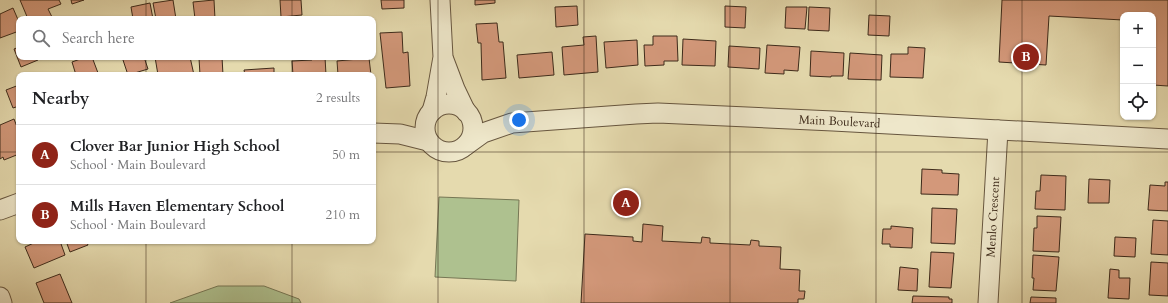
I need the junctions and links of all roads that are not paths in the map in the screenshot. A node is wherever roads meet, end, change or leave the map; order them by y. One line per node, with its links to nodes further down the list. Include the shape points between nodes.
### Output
1 (440, 0): 2 (street)
2 (443, 56): 3 (street); 4 (street)
3 (432, 111): 4 (street, Main Boulevard, via 449,104); 7 (street, Main Boulevard, via 408,125); 9 (street, via 425,126)
4 (466, 113): 5 (street, Main Boulevard); 10 (street, via 471,119 472,126 470,140)
5 (512, 123): 6 (street, Main Boulevard, via 658,114); 10 (street, Main Boulevard, via 484,133)
6 (998, 130): 8 (street, Main Boulevard); 15 (street, Menlo Crescent)
7 (378, 133): 9 (street, Main Boulevard, via 400,134)
8 (1168, 140)
9 (428, 142): 10 (street, Main Boulevard, via 446,152 453,152)
10 (465, 146)
11 (16, 204): 12 (street)
12 (0, 210)
13 (0, 296): 14 (street)
14 (2, 303)
15 (988, 303)

